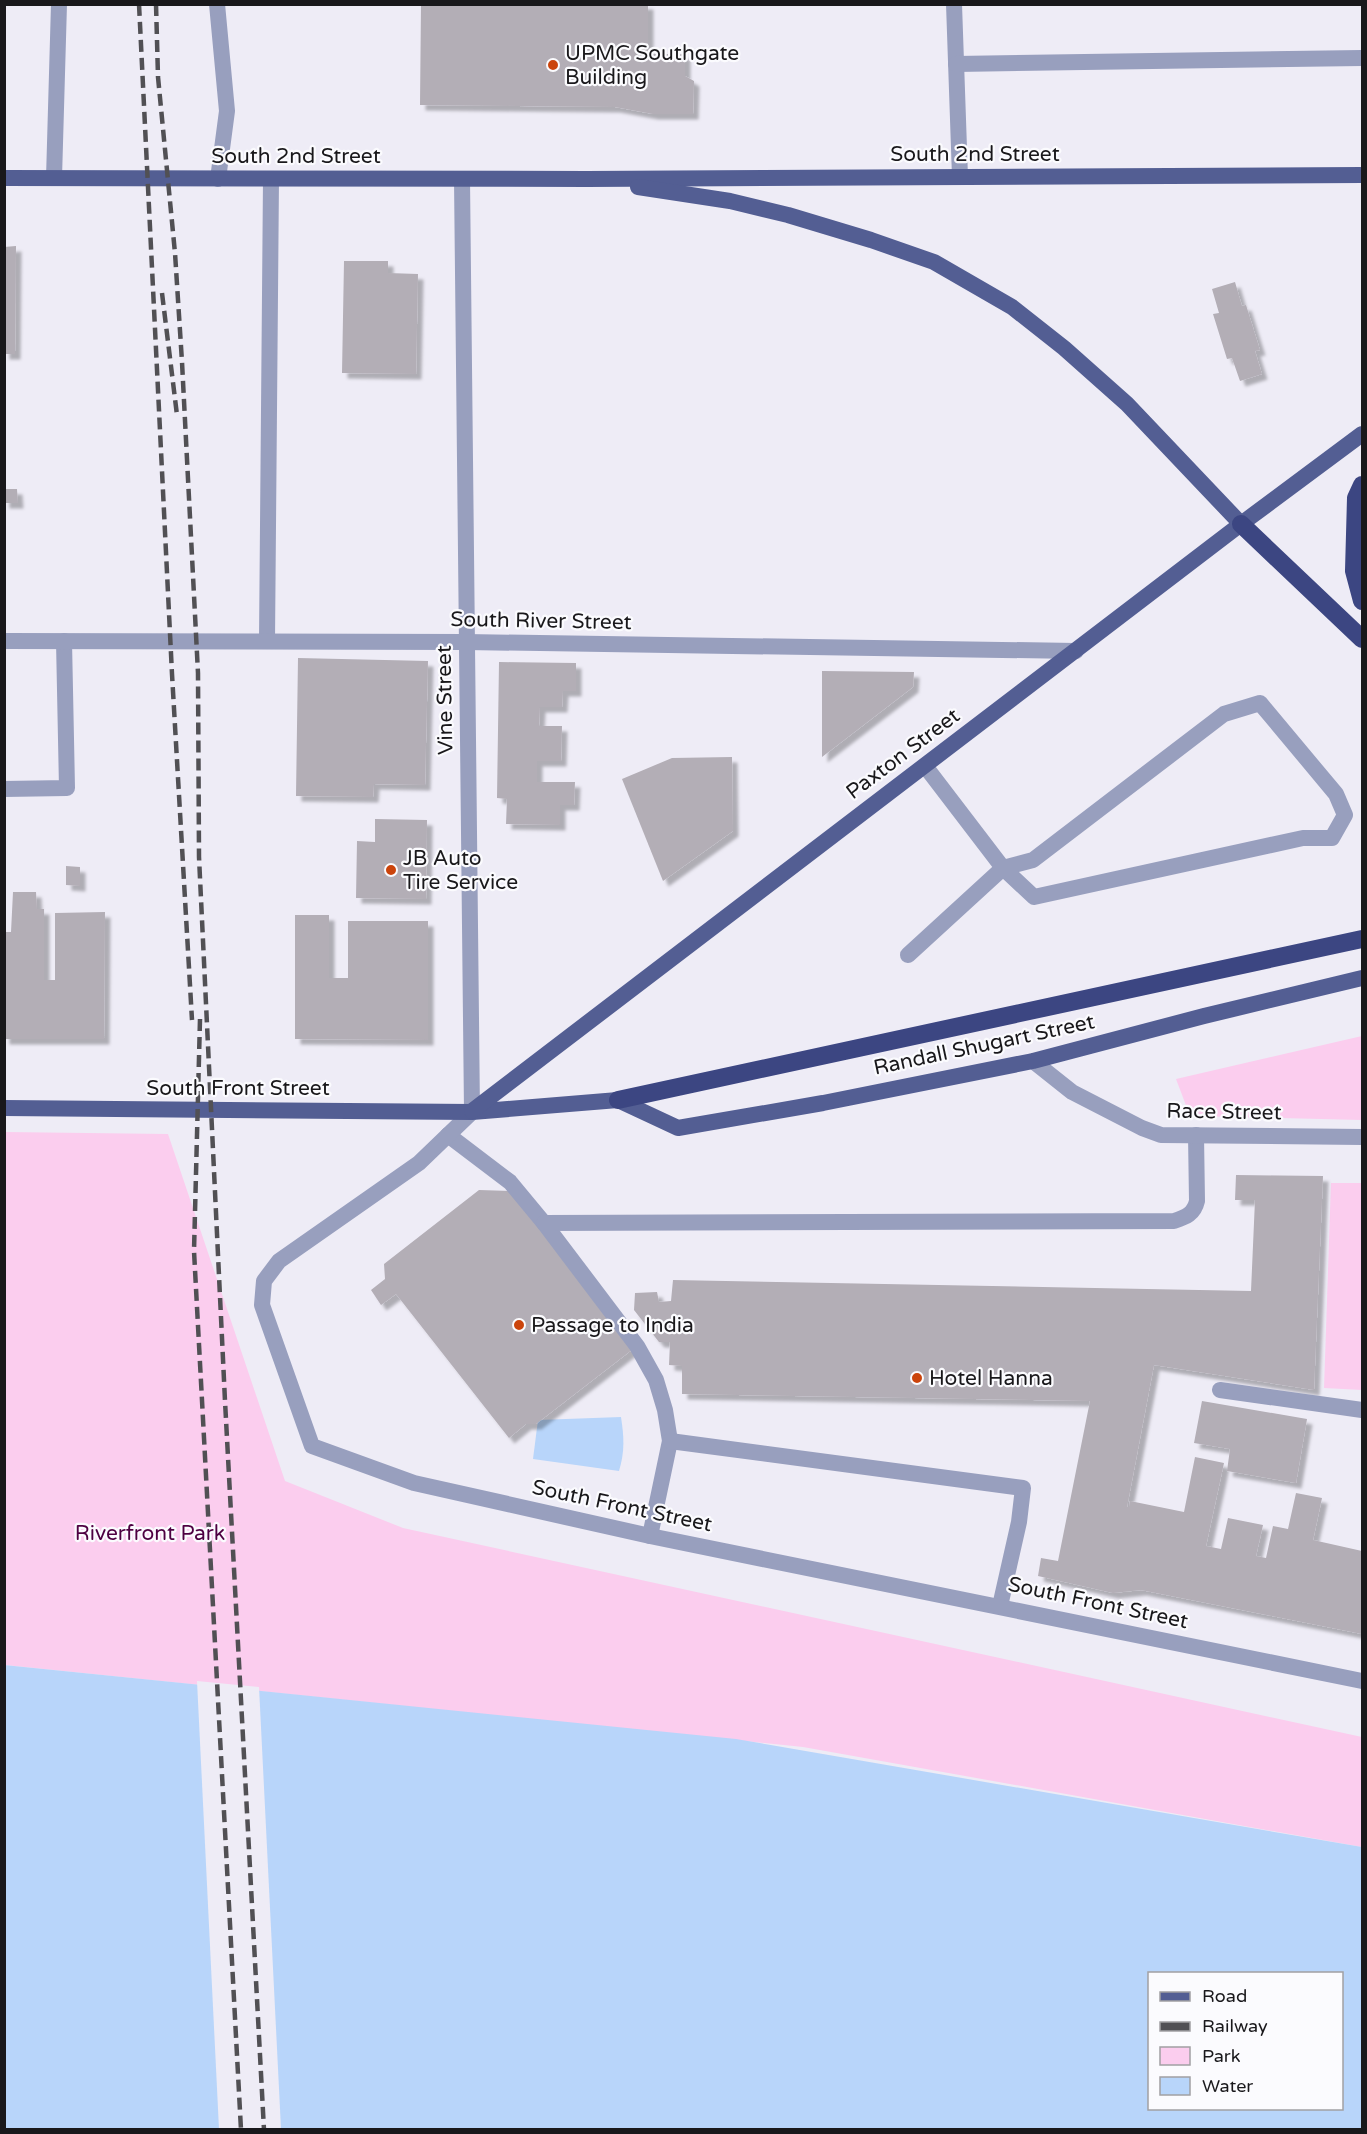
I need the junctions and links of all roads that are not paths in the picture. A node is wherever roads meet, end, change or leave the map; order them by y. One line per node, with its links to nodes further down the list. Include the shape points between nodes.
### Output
1 (59, 4): 9 (street)
2 (217, 4): 10 (street, via 227,111)
3 (954, 4): 5 (street)
4 (1362, 58): 5 (street)
5 (956, 64): 7 (street)
6 (1362, 175): 7 (main road, South 2nd Street)
7 (960, 177): 13 (main road, South 2nd Street)
8 (4, 178): 9 (main road, South 2nd Street)
9 (54, 178): 10 (main road, South 2nd Street)
10 (218, 179): 11 (main road, South 2nd Street)
11 (271, 179): 12 (main road, South 2nd Street); 21 (street)
12 (462, 179): 13 (main road, South 2nd Street); 22 (street, Vine Street)
13 (587, 179): 16 (main road, South 2nd Street, via 788,214 934,262 1012,307 1064,348 1127,404)
14 (1362, 434): 16 (main road, Paxton Street)
15 (1362, 485): 17 (highway, via 1356,498 1354,572)
16 (1241, 524): 18 (highway); 23 (main road, Paxton Street)
17 (1362, 602)
18 (1362, 639)
19 (4, 641): 20 (street, South River Street)
20 (63, 641): 21 (street, South River Street); 25 (street, via 67,788)
21 (267, 641): 22 (street, South River Street)
22 (466, 642): 23 (street, South River Street); 33 (street, Vine Street)
23 (1076, 651): 24 (main road, Paxton Street)
24 (925, 766): 26 (street); 33 (main road, Paxton Street)
25 (4, 789)
26 (1003, 868): 26 (street, via 1033,860 1224,714 1260,703 1336,794 1345,815 1332,838 1304,838 1034,897); 28 (street)
27 (1362, 939): 31 (highway)
28 (908, 955)
29 (1362, 978): 30 (main road, Randall Shugart Street)
30 (1033, 1061): 31 (main road, Randall Shugart Street, via 678,1128); 35 (street, Race Street, via 1072,1092 1142,1128 1161,1135)
31 (618, 1100): 33 (main road, South Front Street)
32 (4, 1108): 33 (main road, South Front Street)
33 (472, 1112): 34 (street, South Front Street)
34 (448, 1135): 37 (street, via 510,1182); 41 (street, South Front Street, via 419,1163 279,1261 264,1281 262,1305 312,1446 414,1483)
35 (1196, 1135): 36 (street, Race Street); 37 (street, via 1195,1209 1174,1221)
36 (1362, 1137)
37 (544, 1223): 40 (street, via 637,1346 656,1380)
38 (1220, 1390): 39 (street)
39 (1362, 1410)
40 (670, 1441): 41 (street); 42 (street, via 1023,1488)
41 (650, 1536): 42 (street, South Front Street)
42 (1000, 1606): 43 (street, South Front Street)
43 (1362, 1681)

